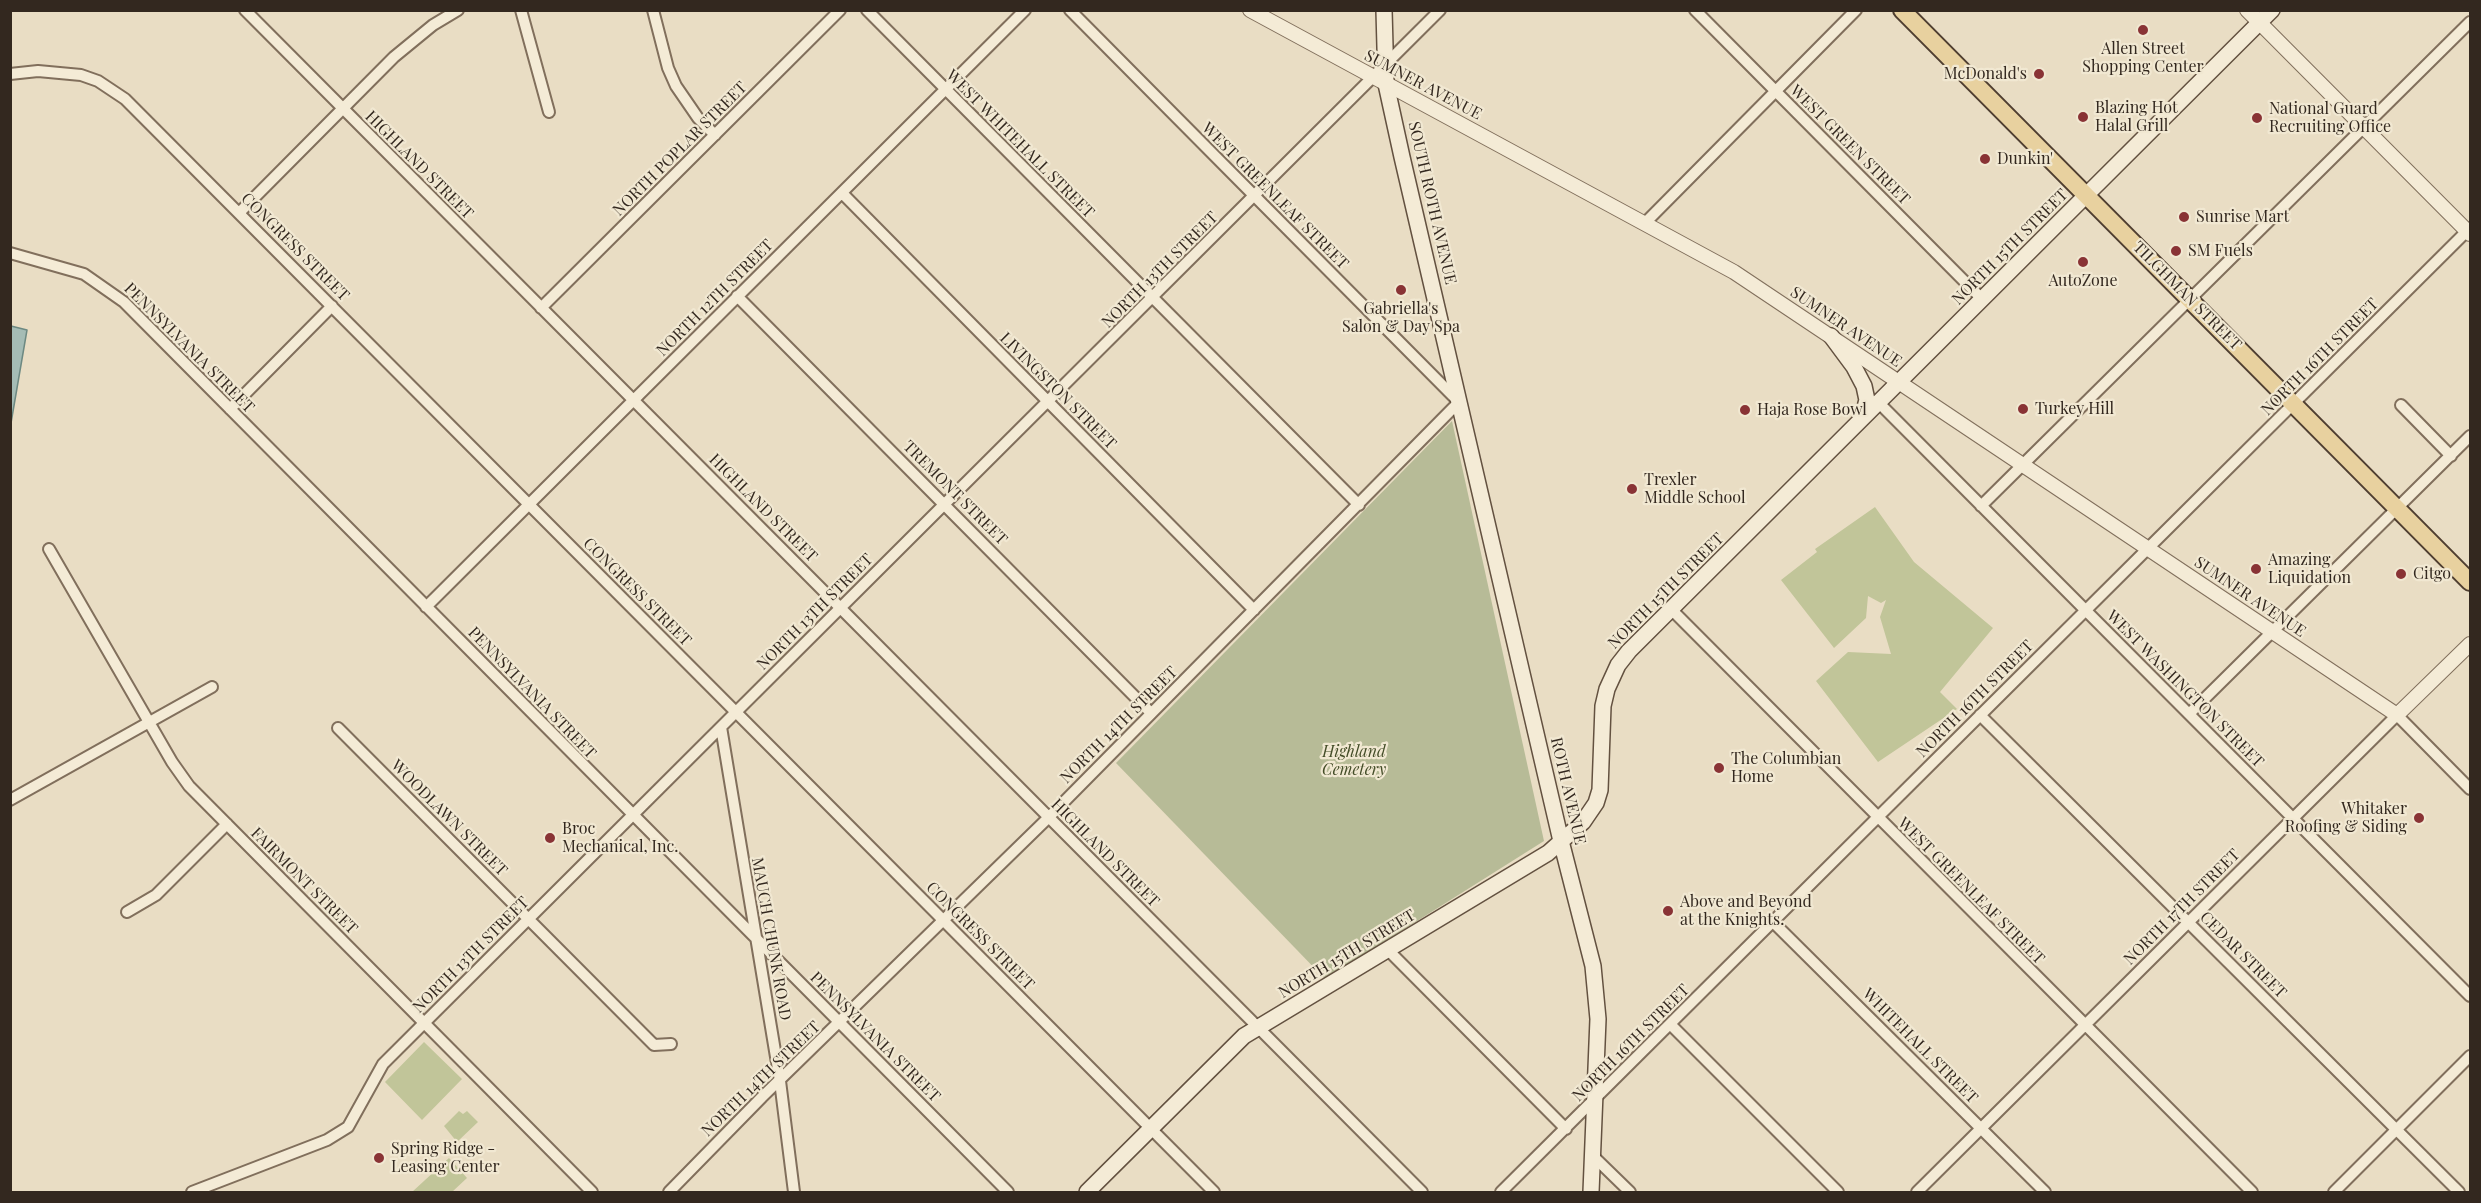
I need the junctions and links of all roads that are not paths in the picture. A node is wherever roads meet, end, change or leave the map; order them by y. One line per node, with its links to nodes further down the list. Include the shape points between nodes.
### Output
1 (458, 10): 24 (street, via 409,44)
2 (520, 10): 25 (street)
3 (653, 10): 27 (street, via 676,86)
4 (840, 10): 27 (street, NORTH POPLAR STREET)
5 (867, 10): 22 (street, WEST WHITEHALL STREET)
6 (1025, 10): 22 (street, NORTH 12TH STREET)
7 (1070, 10): 29 (street, WEST GREENLEAF STREET)
8 (1250, 10): 21 (street, SUMNER AVENUE)
9 (1384, 10): 19 (main road, SOUTH ROTH AVENUE)
10 (1440, 10): 19 (street)
11 (1695, 10): 23 (street, WEST GREEN STREET)
12 (1856, 10): 23 (street)
13 (1902, 10): 30 (main road, TILGHMAN STREET)
14 (2247, 10): 18 (street)
15 (2272, 10): 18 (main road, NORTH 15TH STREET)
16 (251, 12): 24 (street, HIGHLAND STREET)
17 (2470, 22): 26 (street)
18 (2259, 23): 26 (street); 30 (main road, NORTH 15TH STREET)
19 (1387, 63): 21 (main road, SOUTH ROTH AVENUE)
20 (10, 74): 31 (street, CONGRESS STREET, via 38,71 81,75 114,90)
21 (1380, 81): 29 (street, NORTH 13TH STREET); 32 (street, SUMNER AVENUE); 45 (main road, SOUTH ROTH AVENUE)
22 (946, 90): 28 (street, NORTH 12TH STREET); 36 (street, WEST WHITEHALL STREET)
23 (1776, 92): 32 (street); 37 (street, WEST GREEN STREET)
24 (342, 109): 31 (street); 40 (street, HIGHLAND STREET)
25 (549, 112)
26 (2365, 127): 33 (street); 38 (street)
27 (715, 135): 40 (street, NORTH POPLAR STREET)
28 (842, 194): 35 (street, NORTH 12TH STREET); 44 (street, LIVINGSTON STREET)
29 (1254, 196): 36 (street, NORTH 13TH STREET); 45 (street, WEST GREENLEAF STREET)
30 (2088, 196): 37 (main road, NORTH 15TH STREET); 38 (main road, TILGHMAN STREET)
31 (239, 213): 39 (street, CONGRESS STREET)
32 (1645, 223): 41 (street, SUMNER AVENUE, via 1734,272)
33 (2469, 231): 47 (street, NORTH 16TH STREET)
34 (10, 253): 49 (street, PENNSYLVANIA STREET, via 84,274 100,283 124,302)
35 (737, 296): 43 (street, NORTH 12TH STREET); 55 (street, TREMONT STREET)
36 (1152, 298): 44 (street, NORTH 13TH STREET); 56 (street)
37 (1983, 300): 42 (main road, NORTH 15TH STREET)
38 (2191, 300): 47 (main road, TILGHMAN STREET); 53 (street)
39 (332, 306): 49 (street); 54 (street, CONGRESS STREET)
40 (541, 308): 43 (street, HIGHLAND STREET)
41 (1831, 336): 42 (street, SUMNER AVENUE); 50 (main road, via 1864,386 1867,400)
42 (1900, 382): 46 (main road, NORTH 15TH STREET); 53 (street, SUMNER AVENUE)
43 (633, 400): 54 (street, NORTH 12TH STREET); 63 (street, HIGHLAND STREET)
44 (1048, 402): 55 (street, NORTH 13TH STREET); 65 (street, LIVINGSTON STREET)
45 (1459, 402): 56 (street, NORTH 14TH STREET); 85 (main road, ROTH AVENUE)
46 (1879, 403): 50 (main road, NORTH 15TH STREET); 57 (street, WEST WASHINGTON STREET)
47 (2293, 405): 58 (main road, TILGHMAN STREET); 59 (street, NORTH 16TH STREET)
48 (2401, 405): 52 (street)
49 (230, 409): 62 (street, PENNSYLVANIA STREET)
50 (1861, 421): 64 (main road, NORTH 15TH STREET)
51 (2470, 436): 52 (street)
52 (2451, 456): 58 (street)
53 (2022, 466): 57 (street); 59 (street, SUMNER AVENUE)
54 (529, 504): 62 (street, NORTH 12TH STREET); 70 (street, CONGRESS STREET)
55 (945, 504): 63 (street, NORTH 13TH STREET); 71 (street, TREMONT STREET)
56 (1359, 505): 65 (street, NORTH 14TH STREET)
57 (1981, 506): 66 (street, WEST WASHINGTON STREET)
58 (2397, 509): 61 (main road, TILGHMAN STREET); 67 (street)
59 (2148, 548): 66 (street, NORTH 16TH STREET); 67 (street, SUMNER AVENUE)
60 (50, 549): 75 (street, FAIRMONT STREET)
61 (2470, 582)
62 (426, 606): 80 (street, PENNSYLVANIA STREET)
63 (841, 607): 70 (street, NORTH 13TH STREET); 81 (street, HIGHLAND STREET)
64 (1671, 609): 82 (street, WEST GREENLEAF STREET); 85 (main road, NORTH 15TH STREET, via 1629,651 1612,676 1603,706 1600,790 1596,803 1583,822)
65 (1254, 610): 71 (street, NORTH 14TH STREET)
66 (2085, 610): 72 (street, WEST WASHINGTON STREET); 73 (street, NORTH 16TH STREET)
67 (2272, 633): 72 (street); 74 (street, SUMNER AVENUE)
68 (2470, 644): 74 (street, NORTH 17TH STREET)
69 (212, 687): 75 (street)
70 (736, 712): 77 (street, NORTH 13TH STREET); 88 (street, CONGRESS STREET)
71 (1151, 713): 81 (street, NORTH 14TH STREET)
72 (2188, 714): 83 (street, WEST WASHINGTON STREET)
73 (1980, 715): 82 (street, NORTH 16TH STREET); 90 (street, CEDAR STREET)
74 (2397, 715): 78 (street); 83 (street, NORTH 17TH STREET)
75 (149, 723): 79 (street); 84 (street, FAIRMONT STREET, via 189,786)
76 (338, 728): 87 (street, WOODLAWN STREET)
77 (721, 728): 80 (street, NORTH 13TH STREET); 91 (street, MAUCH CHUNK ROAD)
78 (2470, 789)
79 (10, 800)
80 (631, 816): 87 (street, NORTH 13TH STREET); 91 (street, PENNSYLVANIA STREET)
81 (1048, 818): 88 (street, NORTH 14TH STREET); 98 (street, HIGHLAND STREET)
82 (1877, 818): 89 (street, NORTH 16TH STREET); 97 (street, WEST GREENLEAF STREET)
83 (2294, 819): 90 (street, NORTH 17TH STREET); 93 (street, WEST WASHINGTON STREET)
84 (227, 824): 86 (street, via 156,895); 94 (street, FAIRMONT STREET)
85 (1561, 841): 92 (main road, NORTH 15TH STREET, via 1548,853); 102 (main road, ROTH AVENUE, via 1595,983)
86 (127, 912)
87 (527, 920): 94 (street, NORTH 13TH STREET); 99 (street, WOODLAWN STREET, via 654,1045)
88 (944, 921): 95 (street, NORTH 14TH STREET); 104 (street, CONGRESS STREET)
89 (1773, 922): 96 (street, NORTH 16TH STREET); 103 (street, WHITEHALL STREET)
90 (2189, 923): 97 (street, NORTH 17TH STREET); 106 (street, CEDAR STREET)
91 (755, 938): 95 (street, PENNSYLVANIA STREET); 101 (street, MAUCH CHUNK ROAD)
92 (1388, 950): 98 (main road, NORTH 15TH STREET); 105 (street)
93 (2470, 996)
94 (424, 1023): 109 (street, NORTH 13TH STREET, via 383,1064 356,1115 337,1135); 110 (street, FAIRMONT STREET)
95 (840, 1023): 101 (street, NORTH 14TH STREET); 112 (street, PENNSYLVANIA STREET)
96 (1670, 1024): 102 (street, NORTH 16TH STREET); 119 (street)
97 (2085, 1026): 103 (street, NORTH 17TH STREET); 122 (street, WEST GREENLEAF STREET)
98 (1258, 1029): 104 (main road, NORTH 15TH STREET, via 1244,1036); 115 (street, HIGHLAND STREET)
99 (671, 1044)
100 (2470, 1056): 106 (street)
101 (780, 1081): 108 (street, MAUCH CHUNK ROAD); 111 (street, NORTH 14TH STREET)
102 (1595, 1101): 105 (street, NORTH 16TH STREET); 107 (main road, ROTH AVENUE)
103 (1981, 1128): 120 (street, NORTH 17TH STREET); 121 (street, WHITEHALL STREET)
104 (1151, 1129): 113 (main road, NORTH 15TH STREET); 114 (street, CONGRESS STREET)
105 (1566, 1129): 116 (street, NORTH 16TH STREET)
106 (2397, 1130): 123 (street); 124 (street, CEDAR STREET)
107 (1593, 1156): 117 (main road, ROTH AVENUE); 118 (street)
108 (796, 1190)
109 (192, 1192)
110 (592, 1192)
111 (669, 1192)
112 (1008, 1192)
113 (1087, 1192)
114 (1214, 1192)
115 (1422, 1192)
116 (1501, 1192)
117 (1591, 1192)
118 (1630, 1192)
119 (1838, 1192)
120 (1917, 1192)
121 (2045, 1192)
122 (2252, 1192)
123 (2334, 1192)
124 (2459, 1192)

